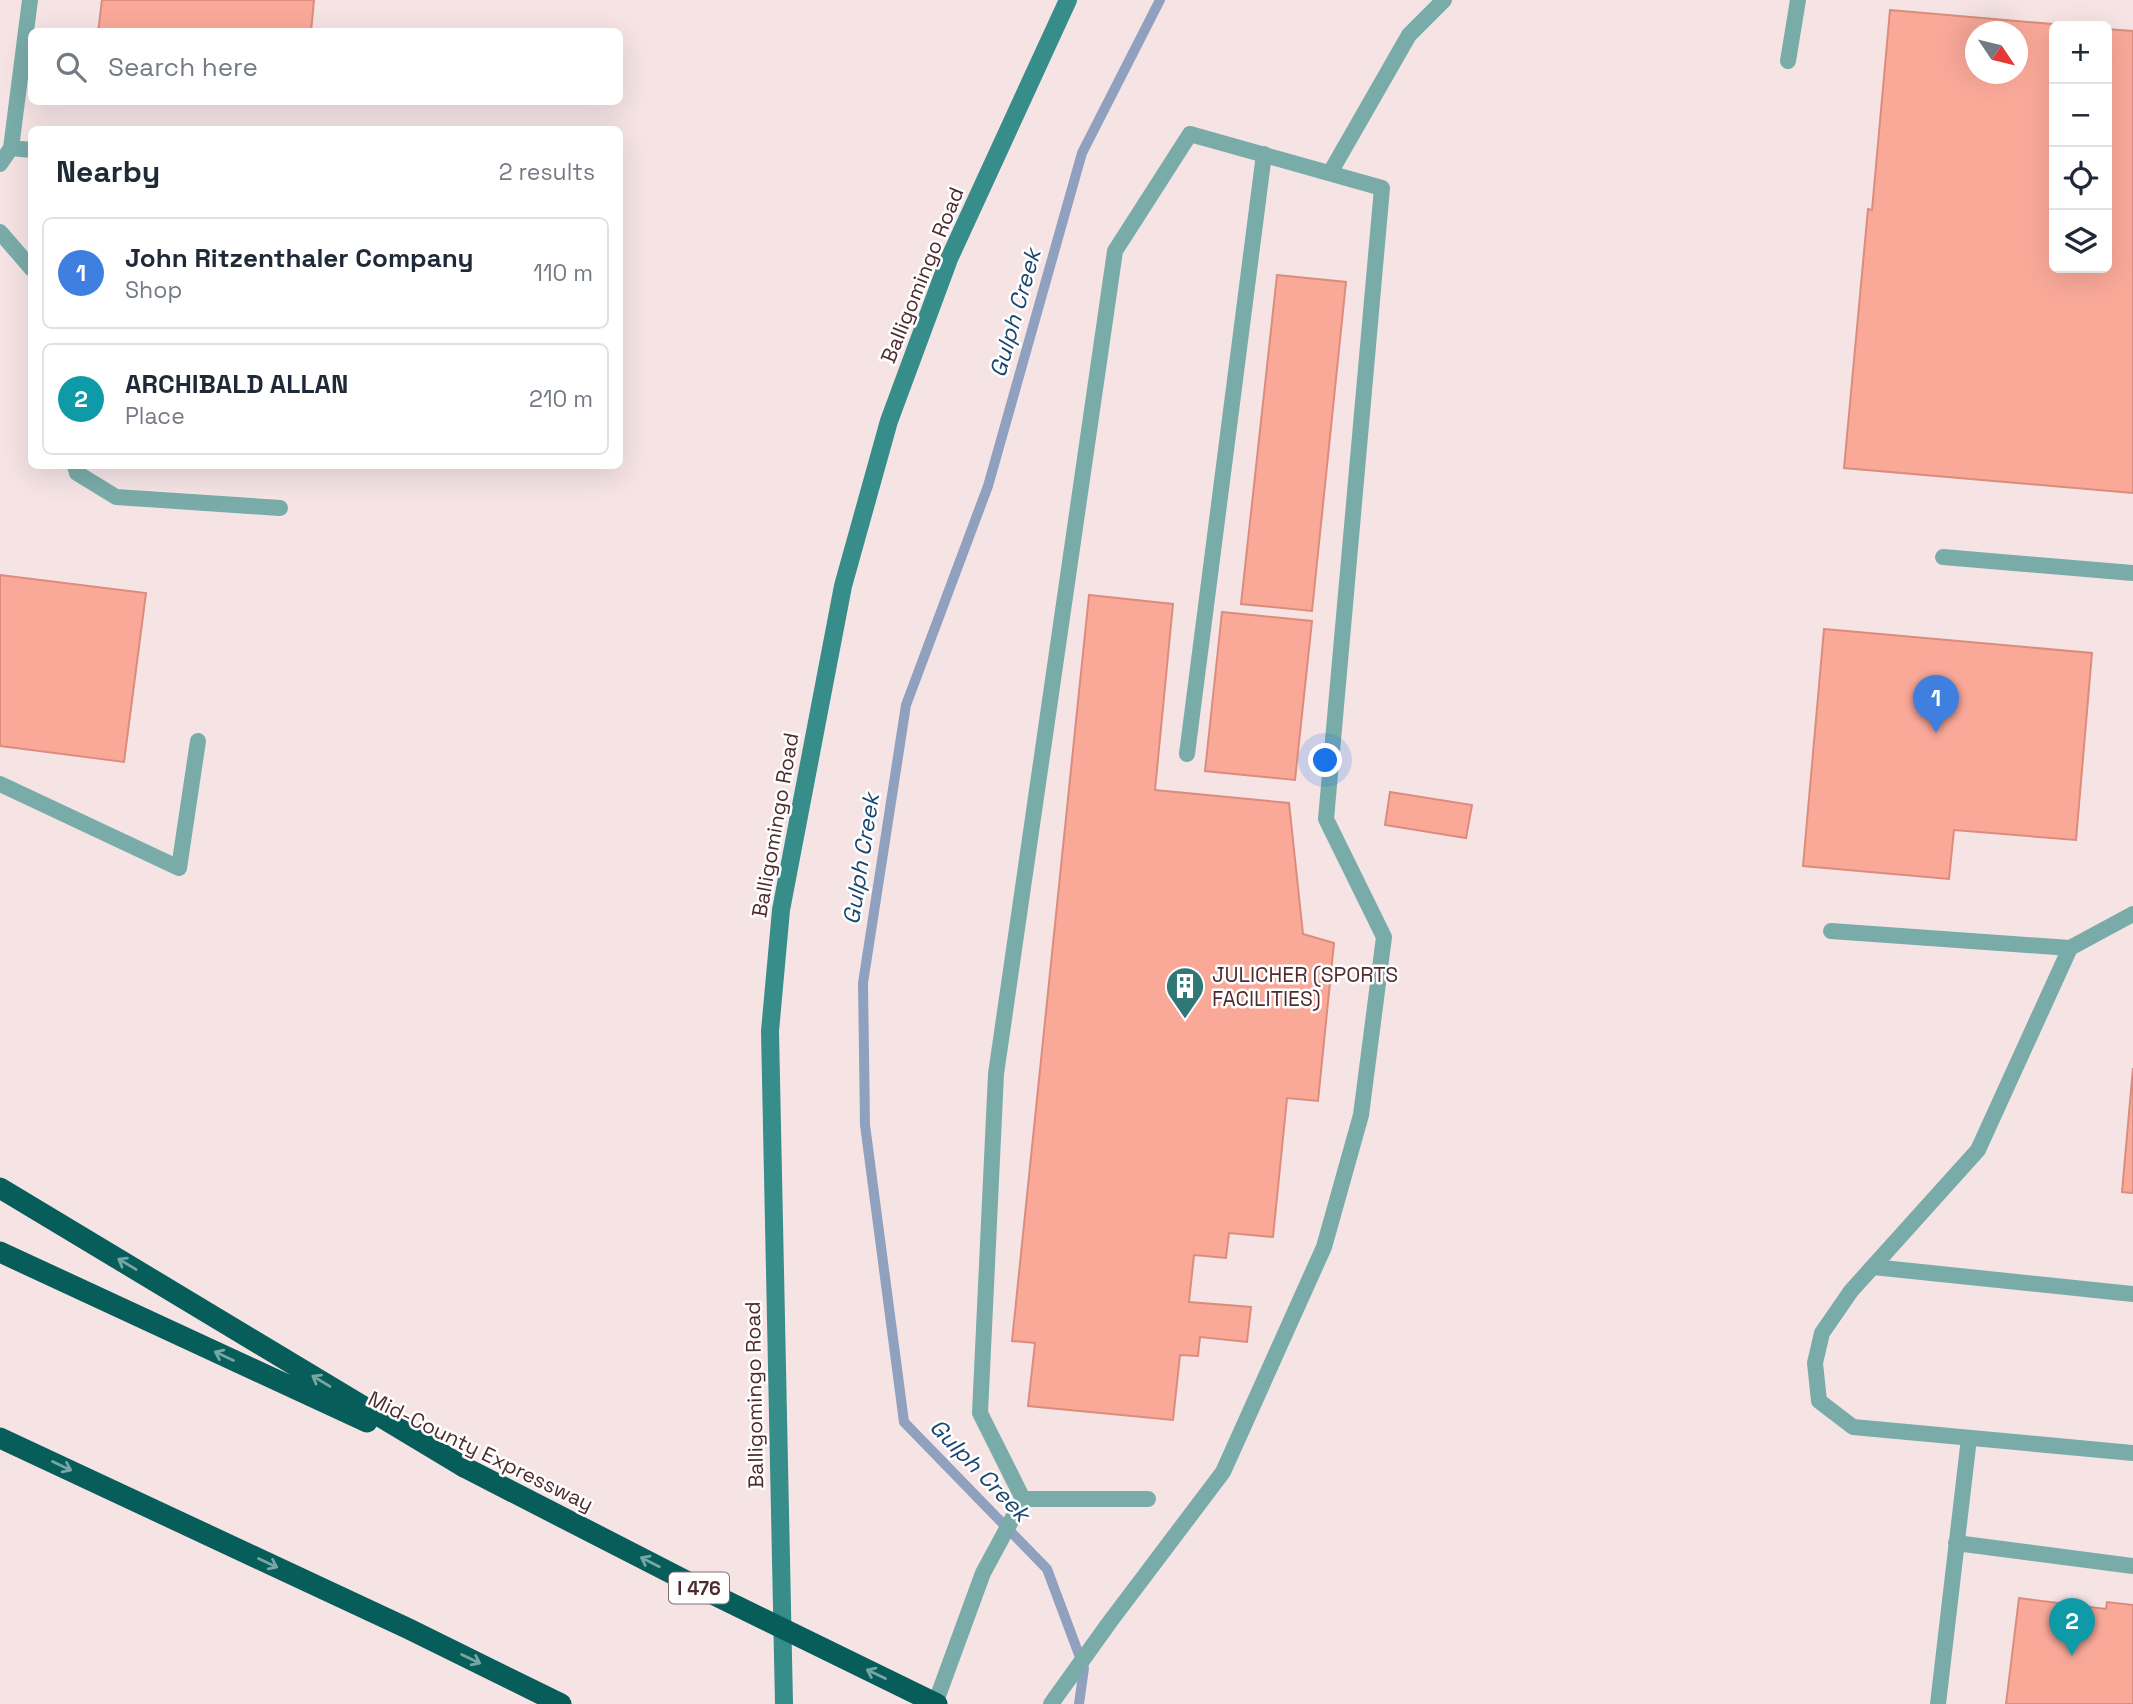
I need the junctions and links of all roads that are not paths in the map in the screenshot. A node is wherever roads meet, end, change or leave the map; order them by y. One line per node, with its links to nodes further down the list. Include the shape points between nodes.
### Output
1 (30, 0): 6 (lane)
2 (1068, 0): 36 (street, Balligomingo Road, via 949,259 889,421 843,586 781,910 770,1031)
3 (1444, 0): 10 (lane, via 1409,35)
4 (1798, 0): 5 (lane)
5 (1788, 61)
6 (12, 148): 7 (lane); 9 (lane)
7 (28, 150)
8 (1264, 154): 10 (lane); 18 (lane); 32 (lane, via 1190,134 1115,251 996,1074 980,1413)
9 (0, 164)
10 (1330, 173): 38 (lane, via 1382,188 1326,819 1384,937 1361,1115 1324,1247 1223,1472)
11 (0, 232): 12 (lane)
12 (28, 264)
13 (76, 469): 14 (lane, via 116,497)
14 (280, 508)
15 (1943, 557): 16 (lane)
16 (2133, 573)
17 (198, 741): 19 (lane, via 179,868)
18 (1187, 754)
19 (0, 784)
20 (2133, 914): 22 (lane)
21 (1831, 931): 22 (lane)
22 (2070, 948): 25 (lane, via 1978,1150)
23 (0, 1188): 30 (highway, one-way to 23)
24 (0, 1252): 30 (highway, Mid-County Expressway / I 476, one-way to 24)
25 (1873, 1267): 26 (lane); 28 (lane, via 1822,1333 1815,1363 1819,1401 1853,1427)
26 (2133, 1294)
27 (0, 1437): 35 (highway, one-way to 35)
28 (1969, 1438): 29 (lane); 33 (lane)
29 (2133, 1453)
30 (464, 1467): 37 (highway, Mid-County Expressway / I 476, one-way to 30, bridge)
31 (1148, 1499): 32 (lane)
32 (1022, 1503): 37 (lane, via 983,1573)
33 (1956, 1543): 34 (lane); 39 (lane)
34 (2133, 1566)
35 (561, 1704)
36 (784, 1704)
37 (936, 1704)
38 (1051, 1704)
39 (1938, 1704)

